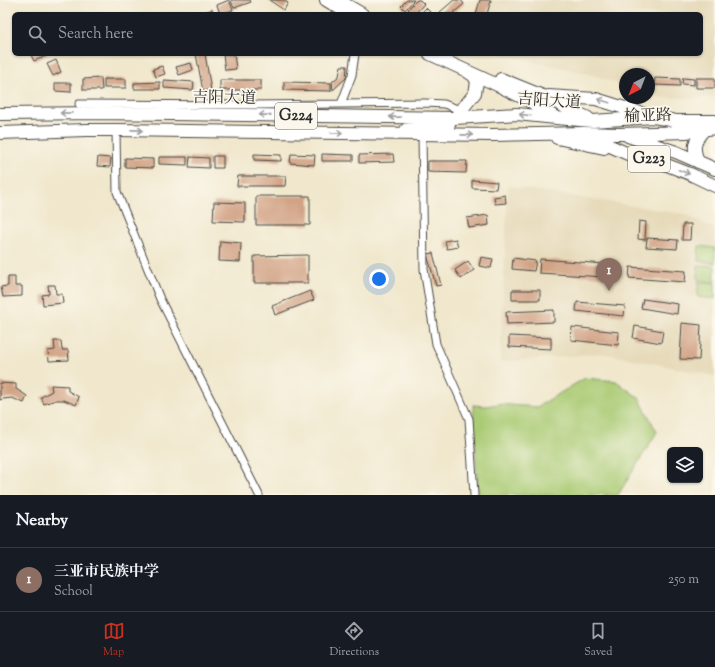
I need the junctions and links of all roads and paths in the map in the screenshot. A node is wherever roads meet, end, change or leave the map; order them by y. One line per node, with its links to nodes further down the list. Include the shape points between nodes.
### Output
1 (326, 0): 3 (highway)
2 (338, 0): 4 (highway)
3 (346, 12)
4 (359, 12)
5 (355, 56): 11 (street, via 352,75)
6 (435, 56): 8 (highway, G223)
7 (448, 56): 8 (highway, G223)
8 (470, 69): 9 (highway, G223); 13 (highway, via 477,82 475,93); 15 (highway, G223)
9 (543, 96): 14 (highway, one-way to 9, via 596,98); 16 (highway, G223)
10 (79, 104): 11 (street)
11 (341, 104): 13 (street, via 444,104)
12 (0, 114): 13 (highway, 吉阳大道 / G224, one-way to 12)
13 (454, 116): 15 (highway, 吉阳大道 / G224, one-way to 13, via 517,114); 22 (main road, via 449,126 404,129)
14 (654, 117): 16 (highway, 榆亚路 / G224); 17 (highway, 榆亚路 / G224, via 676,121)
15 (556, 118): 16 (highway, 吉阳大道 / G224); 21 (highway, G223)
16 (592, 121): 25 (highway, G223)
17 (715, 121)
18 (709, 129): 25 (highway, 榆亚路 / G224); 27 (highway, via 698,136 695,143)
19 (116, 130): 20 (highway, 吉阳大道 / G224); 22 (highway, 吉阳大道 / G224, one-way to 22); 30 (street, via 117,192 160,299)
20 (0, 133)
21 (583, 133): 24 (highway, 吉阳大道 / G224); 25 (highway, 榆亚路 / G224); 26 (highway, G223)
22 (400, 134): 23 (highway, 吉阳大道 / G224)
23 (422, 134): 24 (highway, 吉阳大道 / G224, one-way to 24); 31 (street, via 424,269 436,344 469,419)
24 (538, 134): 26 (highway)
25 (620, 134): 27 (highway, G223)
26 (628, 154): 29 (highway, G223, one-way to 29, via 654,160)
27 (698, 162): 28 (highway, G223)
28 (715, 169)
29 (715, 186)
30 (259, 495)
31 (474, 495)

